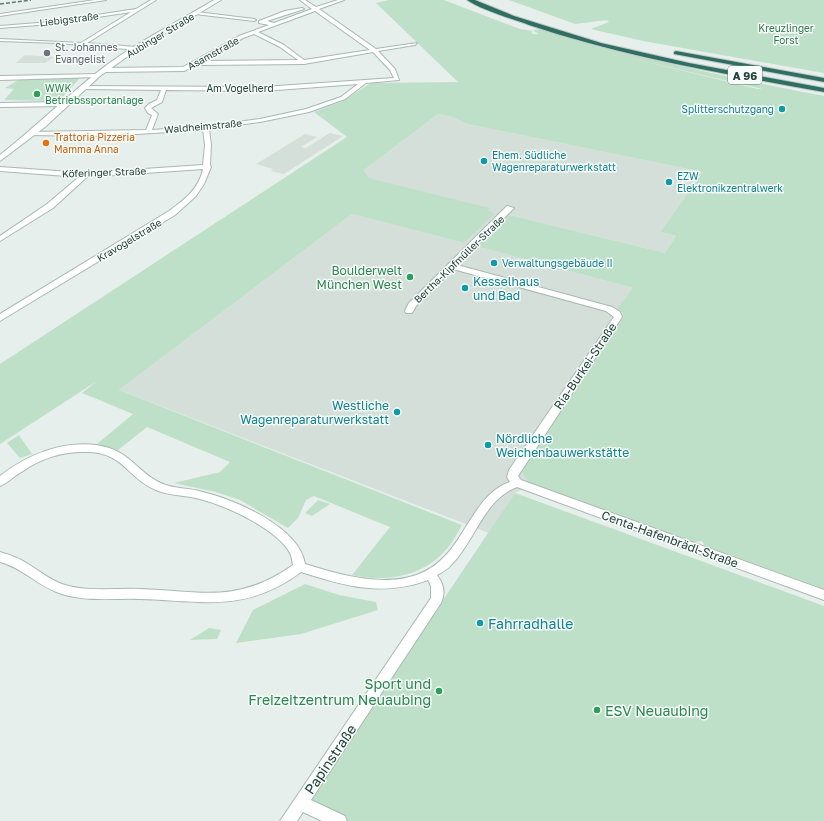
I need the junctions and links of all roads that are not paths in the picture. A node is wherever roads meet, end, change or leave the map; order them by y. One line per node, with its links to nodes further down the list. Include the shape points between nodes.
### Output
1 (104, 0): 9 (street)
2 (154, 0): 10 (street)
3 (218, 0): 11 (street, Aubinger Straße)
4 (302, 0): 8 (street)
5 (342, 0): 8 (street)
6 (470, 0): 26 (highway, A 96, via 558,32)
7 (482, 0): 19 (highway, A 96, via 539,21)
8 (314, 8): 15 (street, Asamstraße); 15 (street, via 287,12 261,22); 24 (street, via 350,31)
9 (47, 9): 12 (street); 14 (street, via 52,15)
10 (137, 10): 14 (street, Liebigstraße); 21 (street)
11 (197, 13): 13 (street); 23 (street, Aubinger Straße)
12 (0, 15)
13 (254, 20)
14 (51, 23): 16 (street, Liebigstraße)
15 (275, 24): 17 (street, Asamstraße)
16 (0, 27)
17 (254, 32): 27 (street, via 282,46); 28 (street, Asamstraße, via 216,49)
18 (0, 40): 21 (street)
19 (610, 42): 22 (highway); 34 (highway, A 96)
20 (415, 44): 24 (street)
21 (80, 45): 23 (street)
22 (641, 47)
23 (136, 49): 29 (street, Aubinger Straße)
24 (372, 50): 27 (street); 33 (street, Am Vogelherd, via 396,72 397,79)
25 (668, 52): 32 (highway)
26 (667, 59): 37 (highway, A 96); 38 (highway, via 741,79)
27 (304, 62): 28 (street)
28 (194, 63): 29 (street, Asamstraße, via 177,70)
29 (105, 70): 30 (street, Aubinger Straße)
30 (98, 75): 31 (street); 35 (street, Aubinger Straße)
31 (0, 78)
32 (824, 80)
33 (365, 81): 36 (street, Am Vogelherd, via 301,88); 41 (street, Waldheimstraße, via 353,94 306,112)
34 (824, 86)
35 (83, 87): 36 (street, Am Vogelherd); 39 (street, Aubinger Straße)
36 (164, 88): 42 (street, via 160,101 148,108 155,114)
37 (824, 90)
38 (824, 95)
39 (66, 104): 40 (street); 43 (street, Aubinger Straße)
40 (1, 106)
41 (206, 127): 42 (street, Waldheimstraße); 45 (street, Kravogelstraße)
42 (149, 131): 43 (street, Waldheimstraße, via 82,135)
43 (30, 134): 44 (street, Aubinger Straße)
44 (1, 158)
45 (208, 167): 47 (street, Köferinger Straße); 52 (street, Kravogelstraße, via 198,189 177,210)
46 (0, 169): 47 (street, Köferinger Straße)
47 (85, 175): 49 (street, via 50,206)
48 (510, 208): 50 (street, Bertha-Kipfmüller-Straße)
49 (0, 239)
50 (452, 266): 51 (street, Bertha-Kipfmüller-Straße); 54 (street, Ria-Burkei-Straße, via 609,309 617,314 618,318 513,473 512,477)
51 (409, 311)
52 (0, 318)
53 (0, 482): 56 (street, via 32,459 54,452 90,448 116,453 156,486 213,498 258,520 286,540 296,552)
54 (517, 483): 57 (street, via 506,486 493,496 445,564); 58 (street, Centa-Hafenbrädl-Straße)
55 (0, 557): 56 (street, via 20,564 34,575 64,590 186,597 218,598 255,592)
56 (299, 568): 57 (street, via 369,586 406,582)
57 (430, 574): 59 (street, Papinstraße, via 437,585 437,599)
58 (824, 595)
59 (301, 803): 60 (street, Papinstraße); 61 (street)
60 (288, 821)
61 (339, 821)

